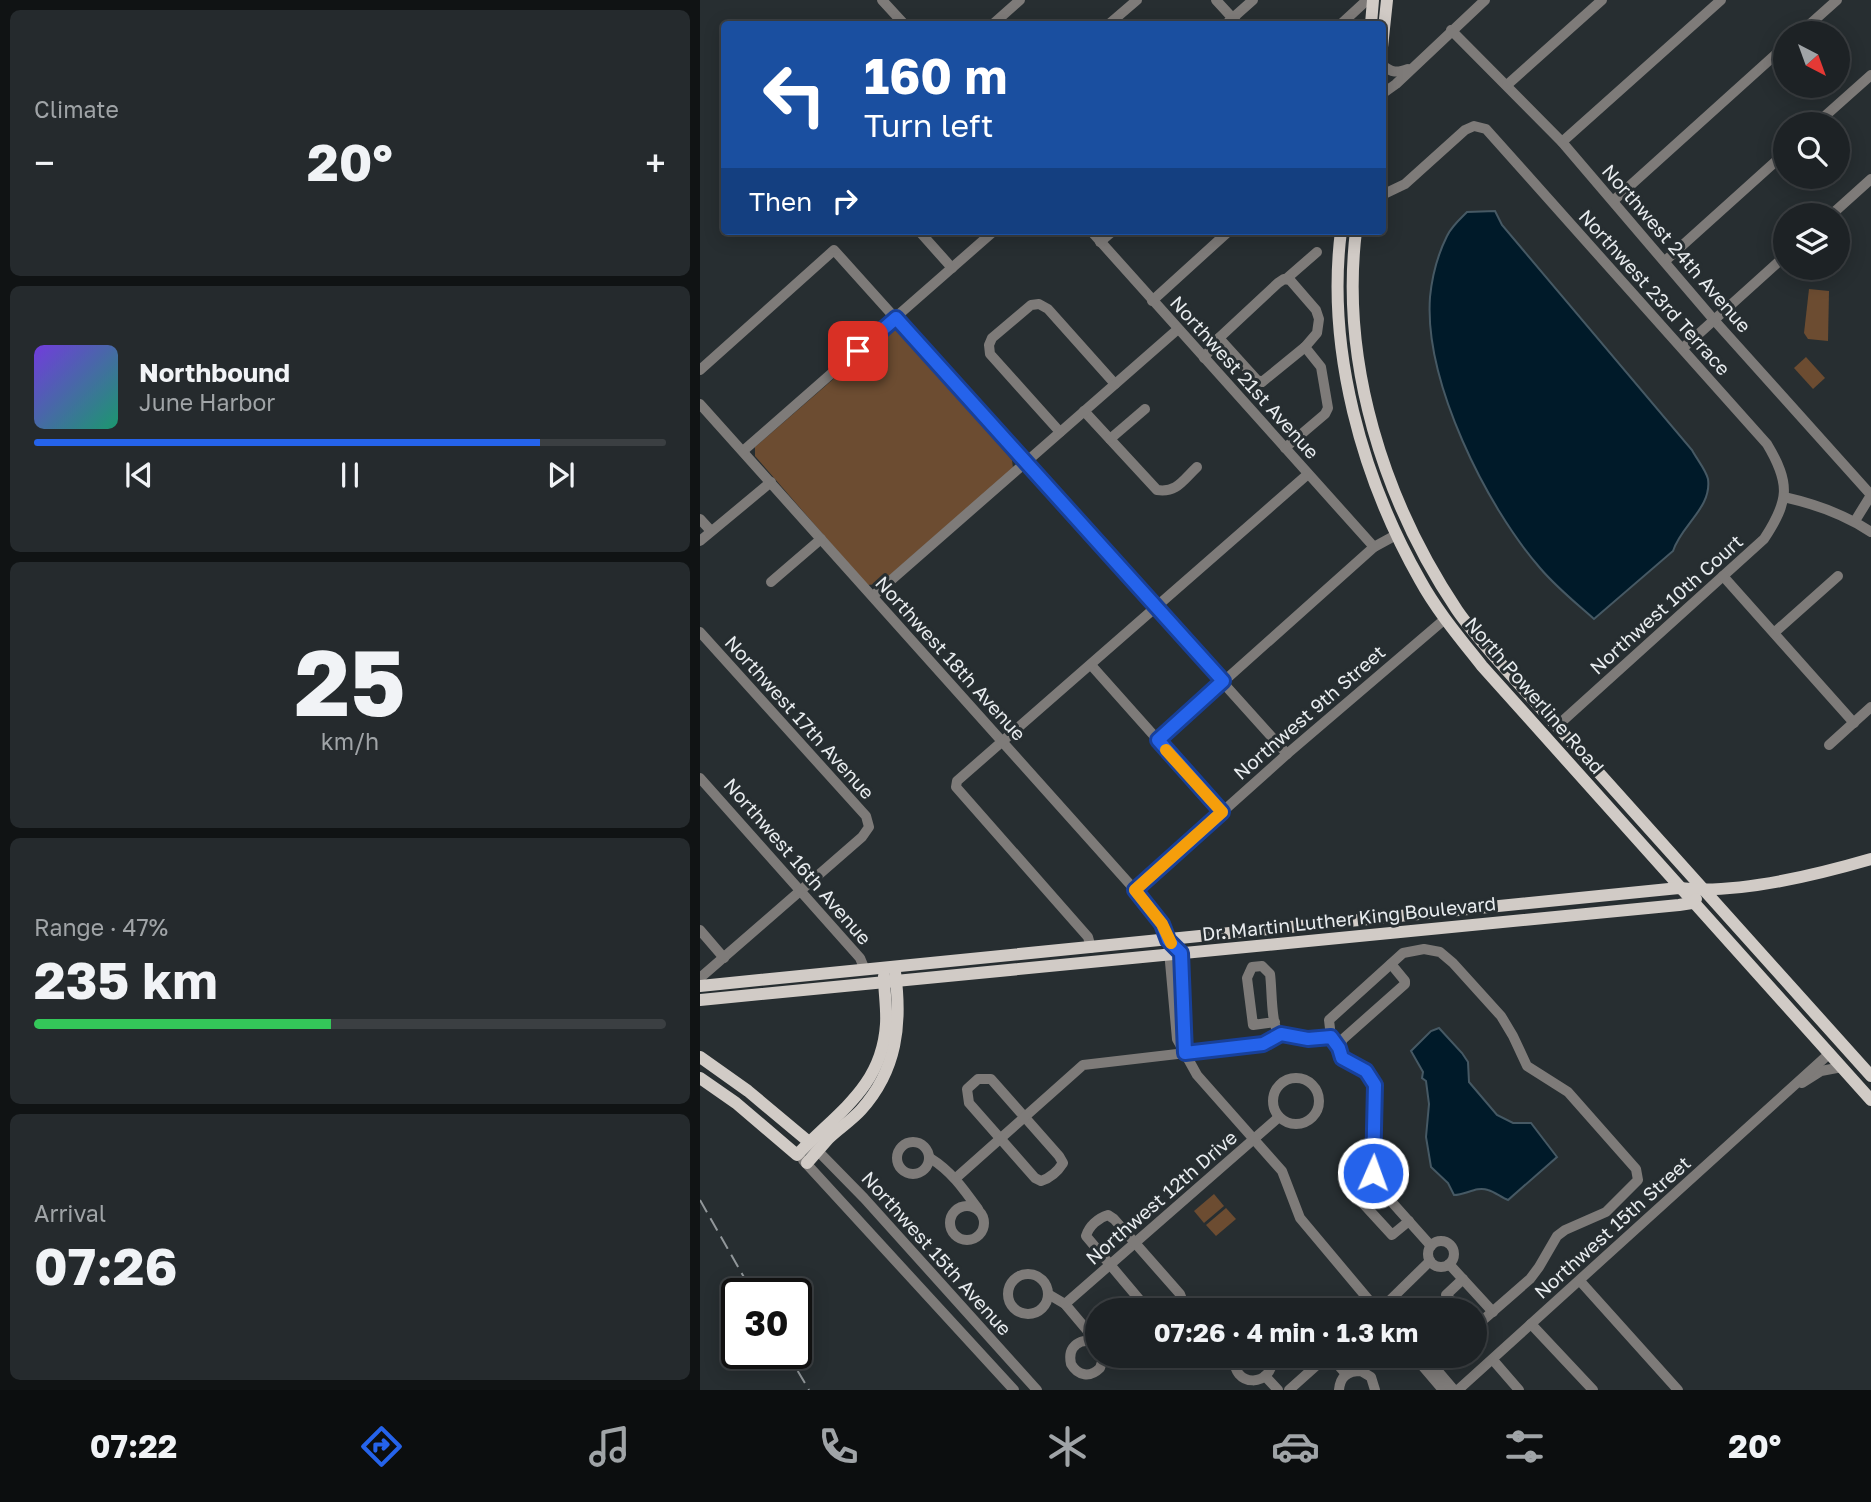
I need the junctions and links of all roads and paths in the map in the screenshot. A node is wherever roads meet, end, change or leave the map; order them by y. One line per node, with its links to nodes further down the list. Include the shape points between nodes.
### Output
1 (882, 0): 12 (street)
2 (1020, 0): 13 (street)
3 (1137, 0): 14 (street)
4 (1216, 0): 15 (street)
5 (1253, 0): 16 (street)
6 (1370, 0): 17 (street); 18 (main road)
7 (1387, 0): 19 (main road)
8 (1485, 0): 21 (street)
9 (1602, 0): 26 (street)
10 (1721, 0): 29 (street)
11 (1837, 0): 20 (street)
12 (901, 21)
13 (996, 21)
14 (1113, 21)
15 (1231, 21)
16 (1234, 21)
17 (1345, 21)
18 (1371, 21)
19 (1385, 21)
20 (1813, 21)
21 (1451, 30): 23 (street); 26 (street, Northwest 24th Avenue)
22 (1773, 57): 33 (street)
23 (1412, 67): 24 (street, via 1398,72); 27 (street)
24 (1386, 68)
25 (1871, 75): 28 (street)
26 (1507, 85): 29 (street, Northwest 24th Avenue)
27 (1386, 91)
28 (1829, 112)
29 (1562, 142): 33 (street, Northwest 24th Avenue)
30 (1773, 164): 44 (street)
31 (1871, 179): 34 (street)
32 (1386, 193): 55 (street, Northwest 23rd Terrace, via 1405,184 1465,130 1474,126 1486,129)
33 (1612, 201): 44 (street, Northwest 24th Avenue)
34 (1844, 203)
35 (923, 235): 46 (street)
36 (989, 235): 46 (street)
37 (1094, 235): 42 (street, Northwest 21st Avenue)
38 (1108, 235): 42 (street)
39 (1225, 235): 48 (street)
40 (1341, 235): 53 (main road, North Powerline Road)
41 (1356, 235): 56 (main road, North Powerline Road, via 1353,289)
42 (1100, 242): 48 (street, Northwest 21st Avenue)
43 (1317, 252): 47 (street)
44 (1665, 261): 50 (street, Northwest 24th Avenue)
45 (1773, 267): 50 (street)
46 (952, 268): 49 (street)
47 (1286, 279): 52 (street); 54 (street, via 1317,314 1318,333)
48 (1152, 300): 51 (street, Northwest 21st Avenue)
49 (896, 318): 59 (street, via 834,250); 68 (street); 69 (street)
50 (1714, 320): 55 (street); 73 (street, Northwest 24th Avenue)
51 (1178, 329): 57 (street, Northwest 21st Avenue); 61 (street)
52 (1219, 338): 54 (street, via 1262,382); 57 (street)
53 (1342, 338): 56 (main road); 58 (main road, North Powerline Road)
54 (1304, 347): 67 (street, via 1321,367 1328,408)
55 (1683, 348): 74 (street, Northwest 23rd Terrace, via 1767,444 1781,467)
56 (1359, 354): 60 (main road, North Powerline Road)
57 (1201, 355): 67 (street, Northwest 21st Avenue)
58 (1344, 359): 60 (main road); 76 (main road, North Powerline Road, via 1358,429)
59 (700, 370)
60 (1361, 376): 78 (main road, North Powerline Road, via 1384,465)
61 (1115, 384): 64 (street); 65 (street, via 1039,304 1031,305 992,338 990,354)
62 (700, 404): 68 (street, Northwest 18th Avenue)
63 (1145, 409): 66 (street)
64 (1084, 411): 65 (street); 66 (street)
65 (1060, 432): 69 (street)
66 (1111, 439): 70 (street, via 1157,490 1174,489)
67 (1285, 448): 71 (street, Northwest 21st Avenue)
68 (743, 451): 72 (street, Northwest 18th Avenue)
69 (1026, 463): 89 (street); 90 (street)
70 (1197, 467)
71 (1308, 474): 84 (street, Northwest 21st Avenue); 90 (street)
72 (771, 482): 79 (street); 82 (street, Northwest 18th Avenue)
73 (1871, 495): 77 (street)
74 (1784, 497): 77 (street); 86 (street, Northwest 10th Court, via 1779,516 1764,539)
75 (700, 519): 79 (street)
76 (1389, 519): 78 (main road); 81 (main road, North Powerline Road)
77 (1855, 521): 80 (street)
78 (1410, 530): 85 (main road, North Powerline Road)
79 (711, 531): 83 (street)
80 (1871, 532)
81 (1396, 535): 84 (street); 85 (main road); 91 (main road, North Powerline Road)
82 (821, 538): 88 (street); 89 (street, Northwest 18th Avenue)
83 (700, 541)
84 (1374, 547): 95 (street)
85 (1420, 547): 99 (main road, North Powerline Road, via 1458,612)
86 (1723, 576): 93 (street); 99 (street, Northwest 10th Court)
87 (1838, 576): 93 (street)
88 (771, 582)
89 (873, 597): 101 (street, Northwest 18th Avenue)
90 (1157, 607): 94 (street); 95 (street)
91 (1445, 619): 97 (main road, North Powerline Road); 103 (street, Northwest 9th Street)
92 (700, 632): 109 (street, Northwest 17th Avenue, via 866,816 869,827 862,837)
93 (1775, 632): 98 (street)
94 (1091, 665): 100 (street); 101 (street)
95 (1223, 681): 100 (street); 103 (street)
96 (1871, 707): 98 (street)
97 (1521, 710): 99 (main road); 107 (main road, North Powerline Road)
98 (1854, 723): 102 (street)
99 (1557, 726): 110 (main road, North Powerline Road)
100 (1158, 740): 105 (street)
101 (1003, 742): 108 (street, Northwest 18th Avenue); 114 (street, via 957,780 957,787 1087,937)
102 (1829, 745)
103 (1287, 754): 105 (street, Northwest 9th Street)
104 (700, 778): 109 (street, Northwest 16th Avenue)
105 (1222, 812): 108 (street, Northwest 9th Street)
106 (1871, 859): 110 (main road, Dr. Martin Luther King Boulevard, via 1800,877)
107 (1679, 888): 110 (main road, Dr. Martin Luther King Boulevard); 111 (main road, North Powerline Road); 113 (main road, Dr. Martin Luther King Boulevard)
108 (1135, 890): 113 (street, Northwest 18th Avenue, via 1162,924)
109 (801, 891): 116 (street); 119 (street, Northwest 16th Avenue, via 860,958)
110 (1704, 891): 111 (main road); 129 (main road, North Powerline Road)
111 (1692, 903): 115 (main road, Dr. Martin Luther King Boulevard); 126 (main road, North Powerline Road)
112 (700, 930): 116 (street)
113 (1168, 940): 114 (main road, Dr. Martin Luther King Boulevard); 115 (street, Northwest 18th Avenue)
114 (1091, 948): 118 (main road, Dr. Martin Luther King Boulevard)
115 (1176, 954): 121 (main road, Dr. Martin Luther King Boulevard); 131 (street, Northwest 18th Avenue)
116 (724, 958): 120 (street)
117 (1391, 964): 128 (street, via 1329,1020); 130 (street, via 1405,984 1343,1039); 166 (street, via 1403,953 1424,949 1440,952 1453,963 1506,1023 1527,1066 1569,1092 1638,1174 1632,1188 1606,1212 1557,1236 1530,1279)
118 (889, 968): 119 (main road, Dr. Martin Luther King Boulevard); 121 (main road)
119 (865, 970): 122 (main road); 123 (main road, Dr. Martin Luther King Boulevard)
120 (700, 978)
121 (890, 981): 122 (main road, Dr. Martin Luther King Boulevard); 143 (main road, via 881,1057 869,1082)
122 (856, 984): 124 (main road, Dr. Martin Luther King Boulevard)
123 (700, 986)
124 (700, 1000)
125 (1275, 1022): 125 (street, via 1253,1025 1247,978 1252,967 1262,967 1270,974); 127 (street)
126 (1811, 1033): 129 (main road, via 1831,1042); 132 (main road, North Powerline Road)
127 (1281, 1034): 128 (street); 131 (street, via 1263,1044)
128 (1331, 1037): 130 (street)
129 (1839, 1040): 135 (main road, North Powerline Road)
130 (1339, 1048): 146 (street, via 1342,1058 1366,1071 1375,1085)
131 (1185, 1053): 139 (street, via 1083,1065); 142 (street, via 1197,1075)
132 (1830, 1053): 134 (main road, North Powerline Road); 135 (main road, via 1843,1056); 137 (street, Northwest 15th Street)
133 (700, 1057): 143 (main road, via 748,1090)
134 (1842, 1067): 137 (street, Northwest 15th Street, via 1821,1071); 138 (main road, North Powerline Road)
135 (1869, 1074)
136 (700, 1078): 145 (main road)
137 (1789, 1090): 158 (street, Northwest 15th Street)
138 (1871, 1100)
139 (1025, 1116): 141 (street); 141 (street, via 991,1079 978,1079 967,1090 969,1103); 141 (street, via 1063,1163 1059,1169 1047,1179 1035,1178)
140 (1279, 1117): 140 (street, via 1292,1124 1312,1117 1319,1105 1312,1084 1298,1078 1282,1082 1273,1103); 142 (street, Northwest 12th Drive)
141 (1001, 1139): 147 (street)
142 (1254, 1140): 150 (street, Northwest 12th Drive); 162 (street, via 1282,1171 1308,1230)
143 (814, 1146): 145 (main road); 157 (street, Northwest 15th Avenue)
144 (930, 1158): 147 (street)
145 (802, 1159): 151 (street, Northwest 15th Avenue)
146 (1373, 1173): 149 (street, via 1373,1181); 149 (street, via 1364,1172 1348,1187 1392,1236)
147 (956, 1178): 148 (street)
148 (982, 1215)
149 (1409, 1221): 152 (street)
150 (1135, 1243): 155 (street, Northwest 12th Drive); 155 (street, via 1108,1214 1101,1217 1086,1236); 161 (street)
151 (884, 1245): 157 (street, via 899,1245 931,1279); 182 (street, Northwest 15th Avenue)
152 (1431, 1246): 153 (street, via 1428,1254); 154 (street, via 1442,1241 1450,1245 1454,1253)
153 (1433, 1263): 154 (street); 163 (street, via 1406,1292)
154 (1449, 1264): 156 (street)
155 (1110, 1265): 160 (street); 165 (street, Northwest 12th Drive)
156 (1463, 1279): 164 (street, via 1446,1295); 166 (street)
157 (939, 1281): 181 (street, Northwest 15th Avenue)
158 (1580, 1281): 168 (street, Northwest 15th Street); 192 (street)
159 (1048, 1294): 159 (street, via 1044,1281 1027,1274 1014,1280 1008,1296 1014,1308 1028,1314 1041,1309); 165 (street)
160 (1138, 1298)
161 (1182, 1298)
162 (1368, 1298)
163 (1393, 1298)
164 (1449, 1298)
165 (1065, 1304): 169 (street)
166 (1493, 1312): 167 (street)
167 (1487, 1317)
168 (1531, 1324): 171 (street, Northwest 15th Street); 191 (street)
169 (1085, 1328)
170 (1085, 1341): 172 (street, via 1070,1352 1071,1364 1079,1373 1091,1374)
171 (1493, 1360): 189 (street, Northwest 15th Street); 190 (street)
172 (1100, 1368)
173 (1235, 1368): 180 (street, via 1244,1378)
174 (1271, 1368): 180 (street)
175 (1315, 1368): 185 (street)
176 (1340, 1368): 179 (street)
177 (1424, 1368): 188 (street)
178 (1436, 1368): 189 (street)
179 (1346, 1374): 186 (street); 187 (street, via 1367,1373)
180 (1265, 1376): 184 (street)
181 (1033, 1386): 183 (street)
182 (1014, 1390)
183 (1020, 1390)
184 (1278, 1390)
185 (1289, 1390)
186 (1339, 1390)
187 (1376, 1390)
188 (1443, 1390)
189 (1456, 1390)
190 (1519, 1390)
191 (1593, 1390)
192 (1678, 1390)

